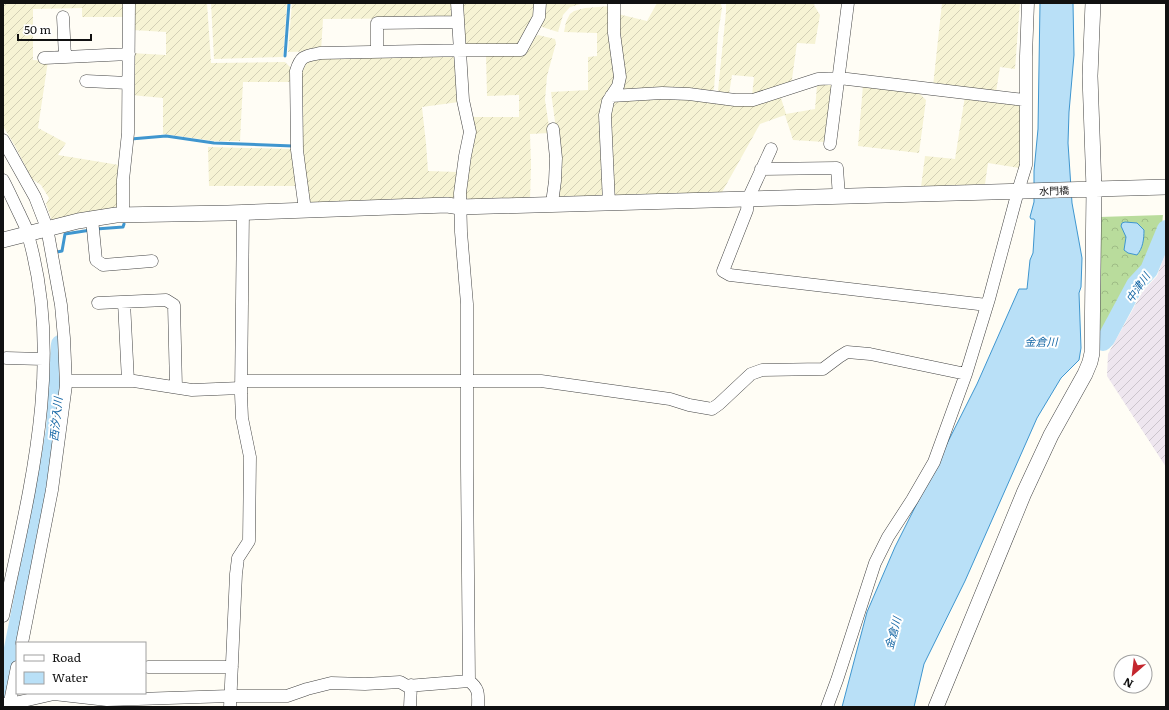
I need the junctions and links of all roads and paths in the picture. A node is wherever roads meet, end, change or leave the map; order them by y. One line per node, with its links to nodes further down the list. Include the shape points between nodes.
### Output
1 (129, 3): 12 (street)
2 (457, 3): 9 (street)
3 (540, 3): 10 (street, via 539,17 521,50)
4 (614, 3): 18 (street, via 614,33 620,77 618,86)
5 (848, 3): 15 (street)
6 (1028, 3): 19 (street)
7 (1093, 3): 27 (street)
8 (63, 17): 13 (street)
9 (458, 22): 10 (street); 11 (street, via 377,23)
10 (461, 50): 11 (street); 33 (street, via 463,100 470,132)
11 (377, 52): 34 (street, via 320,53 304,56 299,61 296,71 297,150)
12 (128, 54): 13 (street); 17 (street)
13 (66, 57): 14 (street)
14 (44, 58)
15 (839, 78): 18 (street, via 818,79 754,100 662,93); 19 (street); 22 (street)
16 (86, 81): 17 (street)
17 (128, 83): 36 (street)
18 (611, 96): 32 (street, via 605,115)
19 (1025, 100): 28 (street, via 1026,165)
20 (553, 129): 31 (street, via 556,158)
21 (3, 140): 38 (street, via 35,197)
22 (830, 144)
23 (771, 149): 24 (street)
24 (761, 169): 29 (street, via 837,168); 30 (street)
25 (3, 180): 39 (street)
26 (1166, 187): 27 (street, 水門橋)
27 (1090, 189): 28 (street, 水門橋); 65 (street, via 1090,362 1027,487)
28 (1020, 191): 29 (street, 水門橋); 44 (street)
29 (839, 197): 30 (street, 水門橋)
30 (748, 199): 32 (street, 水門橋); 44 (street, via 747,210 723,271 730,275)
31 (552, 203): 32 (street, 水門橋); 33 (street, 水門橋)
32 (609, 203)
33 (460, 207): 34 (street, 水門橋, via 447,205); 48 (street, via 467,304)
34 (305, 210): 35 (street, 水門橋)
35 (243, 212): 36 (street, 水門橋); 51 (street)
36 (123, 215): 37 (street, 水門橋)
37 (93, 225): 38 (street, 水門橋, via 78,220); 41 (street, via 96,260 103,265)
38 (47, 228): 39 (street, 水門橋); 49 (street, via 61,305)
39 (28, 233): 40 (street, 水門橋); 46 (street, via 38,273)
40 (3, 240)
41 (152, 261)
42 (124, 302): 43 (street); 50 (street); 52 (street, via 166,300 174,305)
43 (98, 303)
44 (987, 305): 47 (street)
45 (6, 358): 46 (street)
46 (44, 359): 53 (street, via 38,441)
47 (966, 374): 48 (street, via 870,354 847,352 823,369 762,370 751,374 712,409 670,399 541,381); 64 (street, via 934,462 874,563)
48 (467, 380): 51 (street); 58 (street)
49 (66, 381): 50 (street); 54 (street, via 52,490)
50 (128, 381): 52 (street)
51 (242, 384): 52 (street, via 192,390); 56 (street, via 242,418 250,457 249,541 238,558)
52 (176, 387)
53 (3, 616)
54 (22, 642)
55 (148, 667): 56 (street)
56 (232, 667): 60 (street)
57 (16, 671): 61 (street)
58 (469, 681): 59 (street); 63 (street, via 478,691)
59 (411, 685): 60 (street, via 407,686 400,682 330,683 287,696); 62 (street)
60 (230, 701): 61 (street, via 106,700 54,694)
61 (7, 705)
62 (410, 707)
63 (478, 707)
64 (827, 707)
65 (936, 707)

